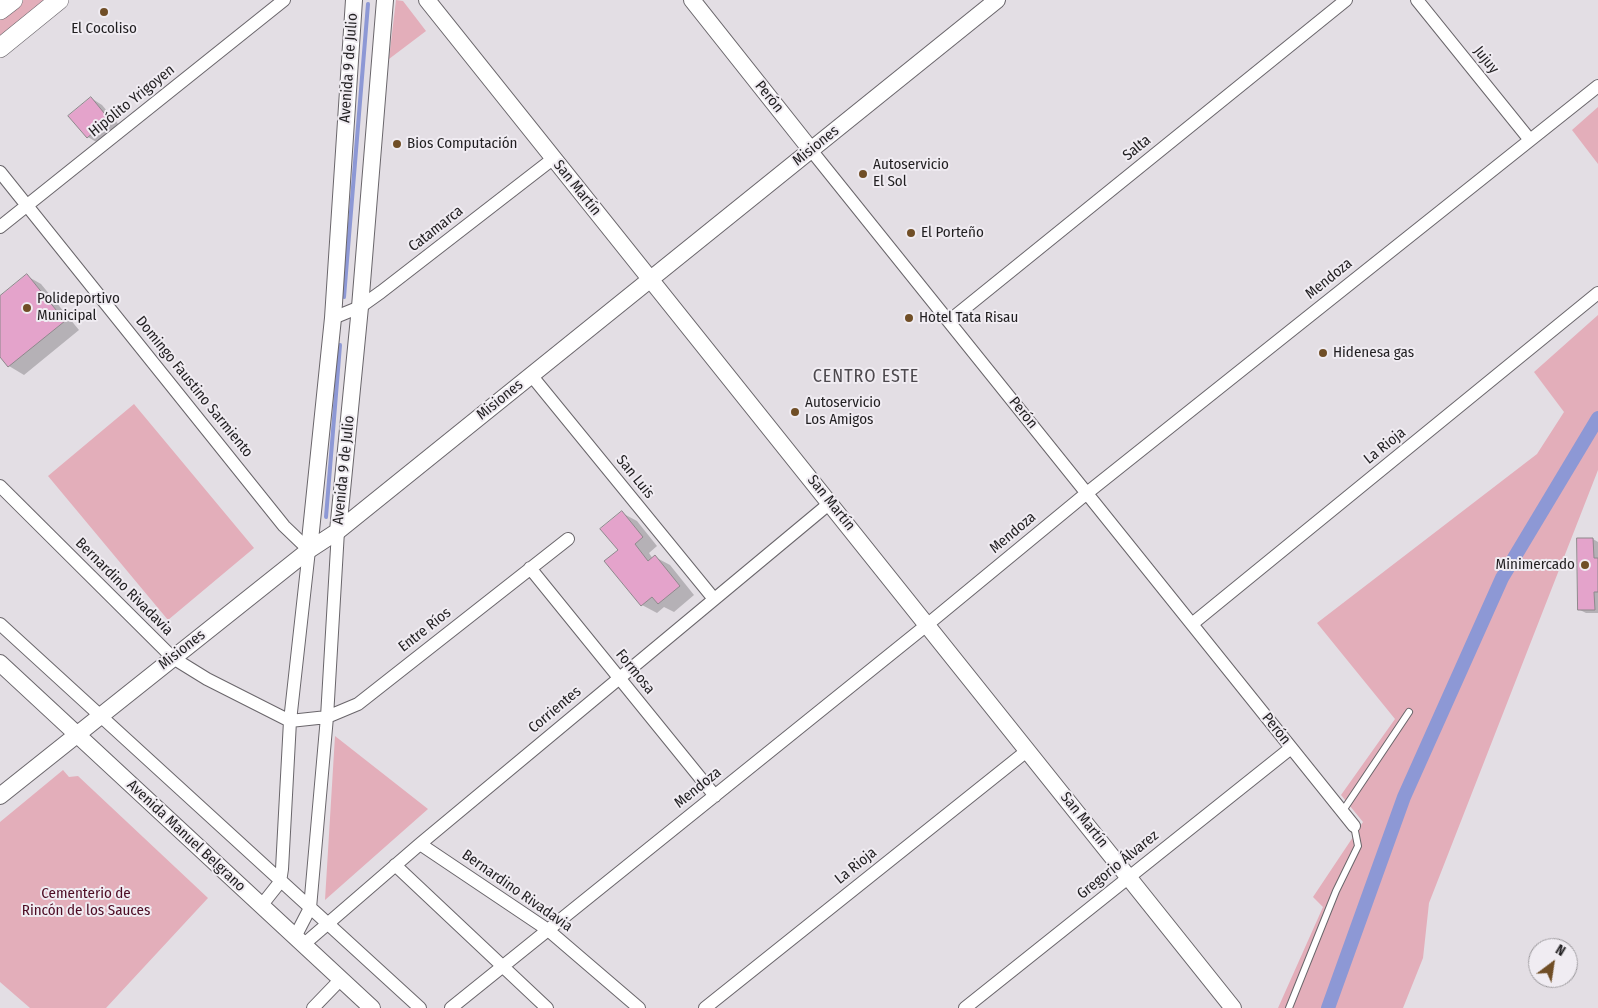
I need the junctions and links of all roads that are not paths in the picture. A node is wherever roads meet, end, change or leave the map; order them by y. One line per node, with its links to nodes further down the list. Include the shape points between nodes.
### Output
1 (13, 0): 11 (main road)
2 (60, 0): 12 (main road)
3 (284, 0): 18 (street, Hipólito Yrigoyen)
4 (354, 0): 23 (street, Avenida 9 de Julio)
5 (385, 0): 22 (street, Avenida 9 de Julio)
6 (427, 0): 16 (street, San Martín)
7 (692, 0): 15 (street, Perón)
8 (997, 0): 15 (street, Misiones)
9 (1346, 0): 24 (street, Salta)
10 (1417, 0): 14 (street, Jujuy)
11 (0, 10)
12 (0, 48)
13 (1598, 86): 14 (street, Mendoza)
14 (1530, 140): 27 (street, Mendoza)
15 (811, 150): 20 (street, Misiones); 24 (street, Perón)
16 (554, 158): 20 (street, San Martín); 22 (street, Catamarca)
17 (0, 172): 18 (street, Domingo Faustino Sarmiento)
18 (27, 206): 19 (street, Hipólito Yrigoyen); 31 (street, Domingo Faustino Sarmiento, via 288,530)
19 (0, 227)
20 (651, 279): 25 (street, Misiones); 28 (street, San Martín)
21 (1598, 293): 36 (street, La Rioja)
22 (360, 307): 23 (street, Catamarca); 29 (street, Avenida 9 de Julio)
23 (333, 318): 31 (street, Avenida 9 de Julio)
24 (949, 321): 27 (street, Perón)
25 (531, 375): 29 (street, Misiones); 33 (street, San Luis)
26 (0, 486): 37 (street, Bernardino Rivadavia)
27 (1087, 493): 35 (street, Mendoza); 36 (street, Perón)
28 (830, 503): 33 (street, Corrientes); 35 (street, San Martín)
29 (338, 531): 31 (street, Misiones); 42 (street, Avenida 9 de Julio)
30 (568, 539): 32 (street, Entre Ríos)
31 (309, 550): 37 (street, Misiones); 43 (street, Avenida 9 de Julio)
32 (530, 568): 39 (street, Formosa); 42 (street, Entre Ríos, via 358,704)
33 (714, 599): 39 (street, Corrientes)
34 (0, 624): 41 (street)
35 (928, 624): 46 (street, San Martín); 48 (street, Mendoza)
36 (1192, 624): 45 (street, Perón)
37 (173, 658): 41 (street, Misiones); 43 (street, Bernardino Rivadavia)
38 (0, 663): 44 (street, Avenida Manuel Belgrano)
39 (619, 678): 48 (street, Formosa); 51 (street, Corrientes)
40 (1409, 712): 49 (lane)
41 (99, 716): 44 (street, Misiones); 54 (street)
42 (327, 717): 43 (street, Entre Ríos); 56 (street, Avenida 9 de Julio)
43 (290, 721): 54 (street, Avenida 9 de Julio)
44 (77, 734): 47 (street, Misiones); 55 (street, Avenida Manuel Belgrano)
45 (1291, 748): 49 (street, Perón); 53 (street, Gregorio Álvarez)
46 (1028, 750): 53 (street, San Martín); 68 (street, La Rioja)
47 (0, 796)
48 (715, 796): 58 (street, Mendoza)
49 (1342, 812): 50 (street, Perón)
50 (1354, 826): 71 (lane, via 1358,846 1336,891)
51 (420, 844): 52 (street, Corrientes); 58 (street, Bernardino Rivadavia)
52 (395, 865): 57 (street, Corrientes); 60 (street)
53 (1129, 877): 69 (street, Gregorio Álvarez); 70 (street, San Martín)
54 (280, 882): 55 (street); 56 (street)
55 (261, 906): 59 (street, Avenida Manuel Belgrano)
56 (310, 908): 57 (street); 59 (street, Avenida 9 de Julio)
57 (327, 923): 59 (street, Corrientes); 64 (street)
58 (548, 930): 60 (street, Mendoza); 67 (street, Bernardino Rivadavia)
59 (299, 941): 61 (street, Avenida Manuel Belgrano)
60 (502, 966): 65 (street, Mendoza); 66 (street)
61 (341, 979): 62 (street); 63 (street, Avenida Manuel Belgrano)
62 (313, 1008)
63 (372, 1008)
64 (420, 1008)
65 (451, 1008)
66 (547, 1008)
67 (639, 1008)
68 (706, 1008)
69 (965, 1008)
70 (1233, 1008)
71 (1289, 1008)

